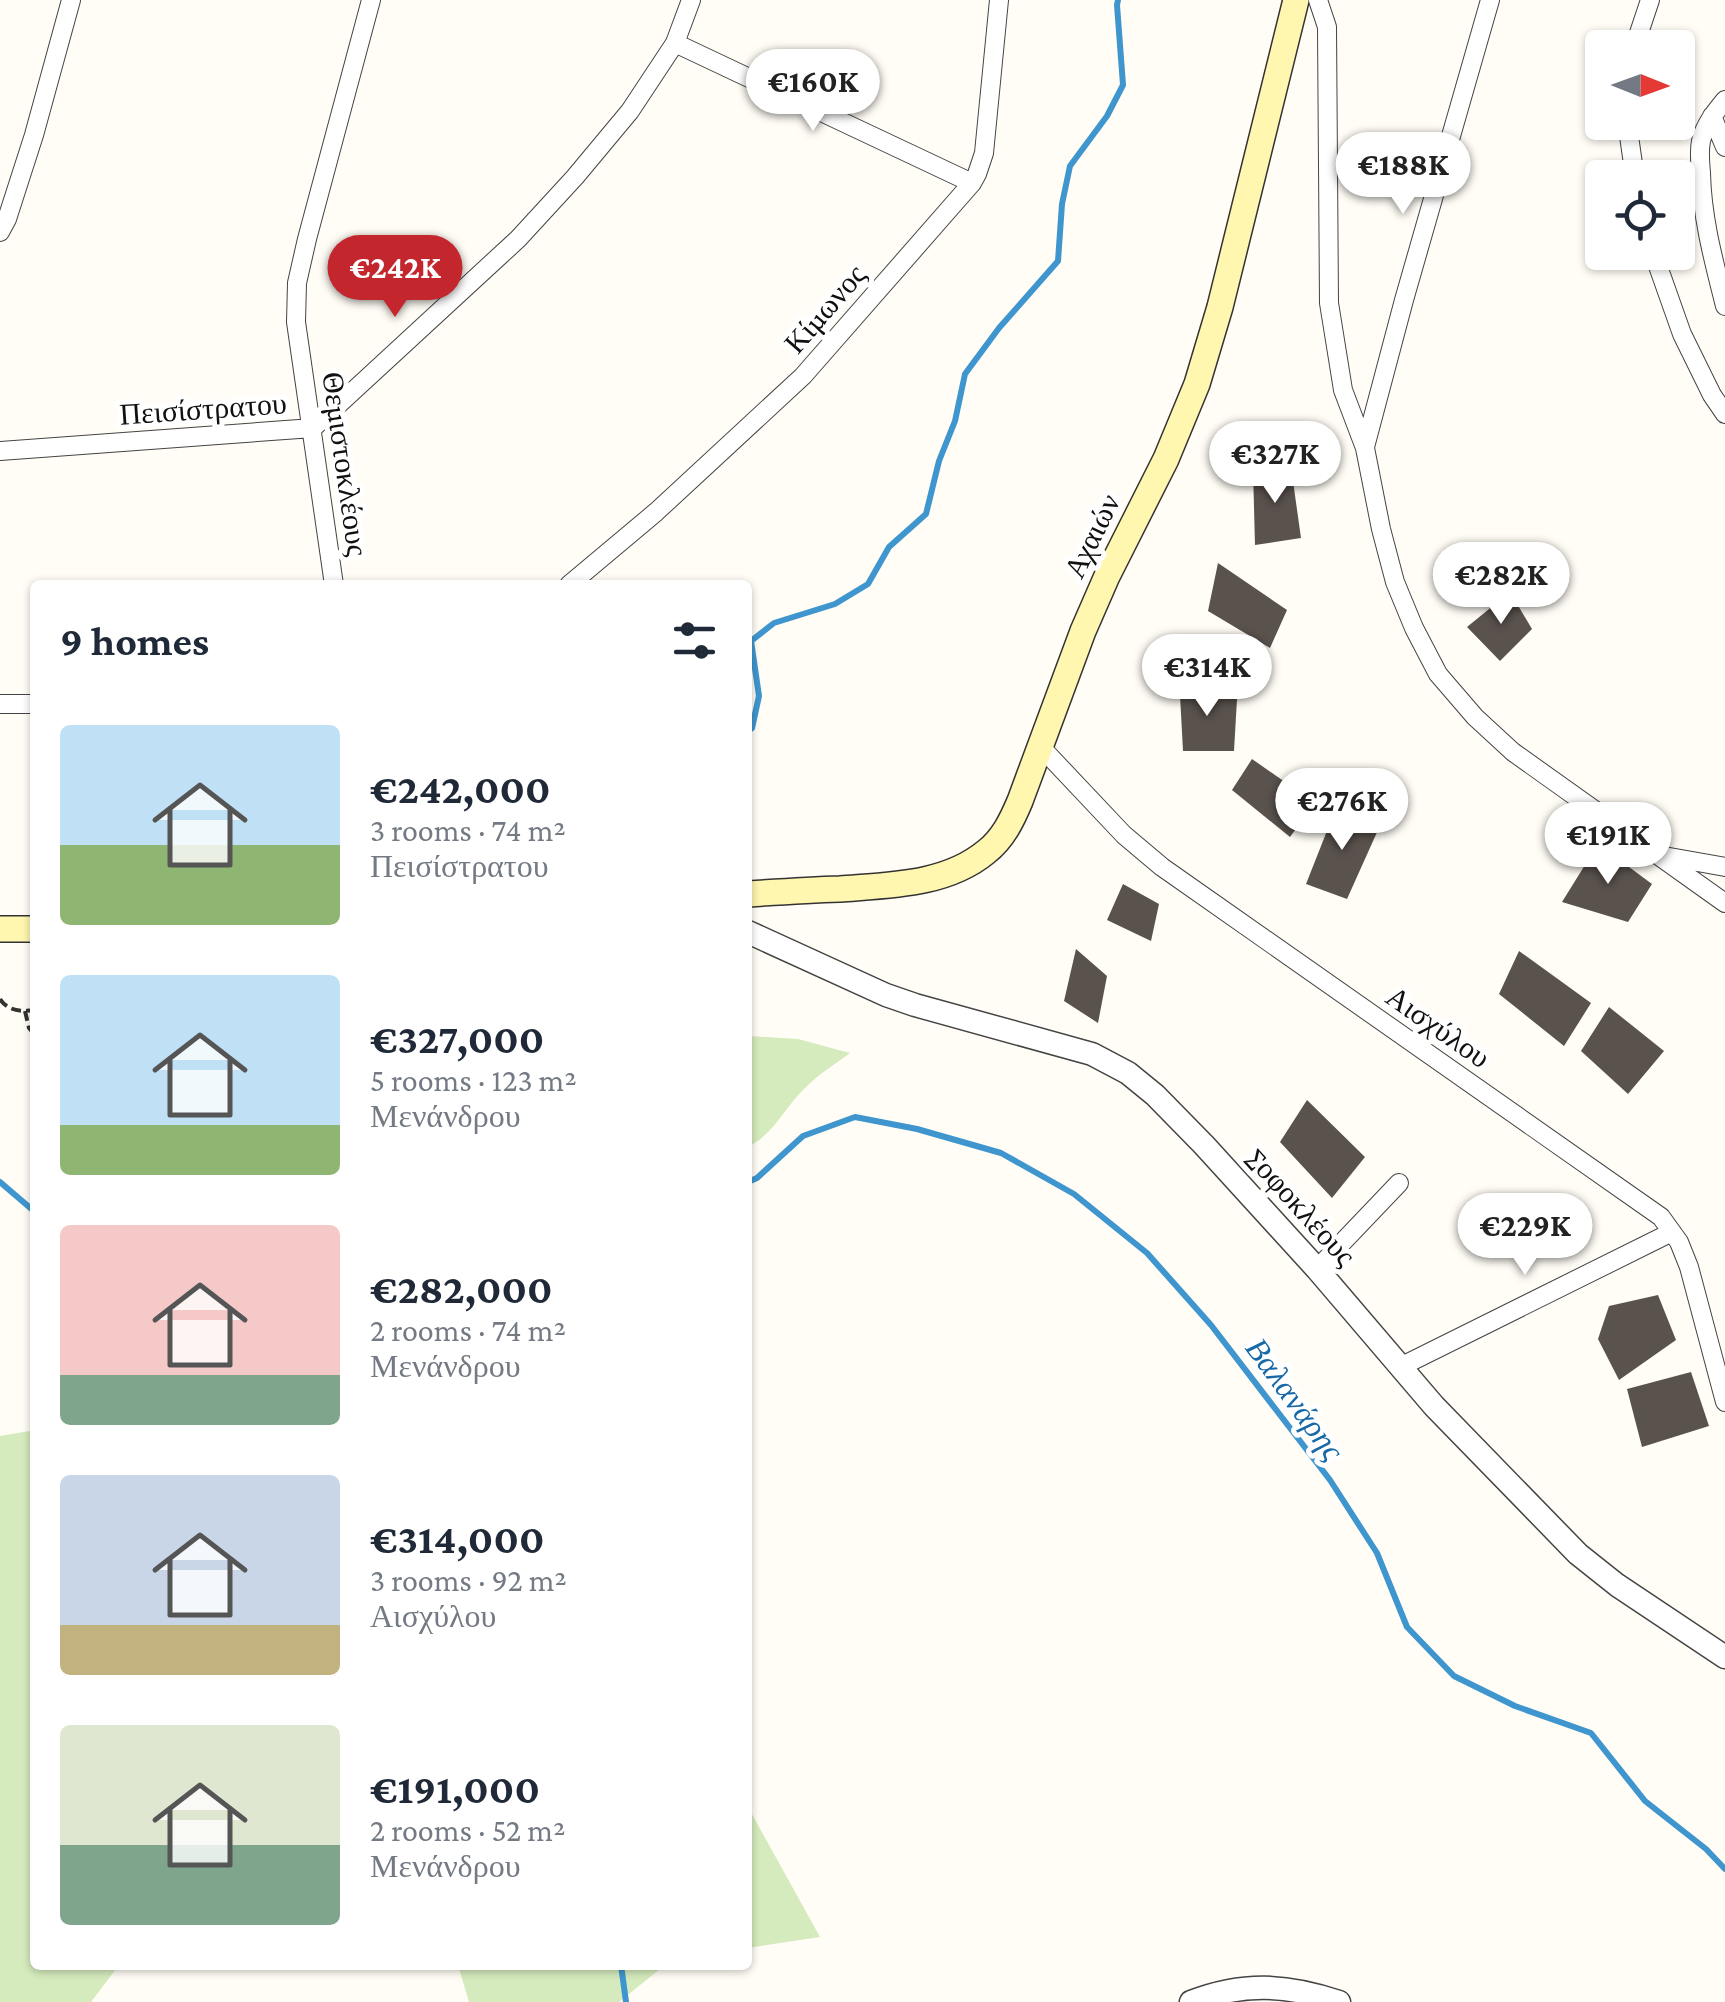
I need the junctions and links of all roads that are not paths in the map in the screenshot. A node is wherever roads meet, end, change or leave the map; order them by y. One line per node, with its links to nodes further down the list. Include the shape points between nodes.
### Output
1 (71, 0): 15 (street)
2 (371, 0): 19 (street, Θεμιστοκλέους, via 297,282 296,322)
3 (691, 0): 10 (street, Πεισίστρατου)
4 (999, 0): 14 (street, Κίμωνος, via 984,153)
5 (1296, 0): 26 (main road, Αχαιών, via 1197,384 1083,631)
6 (1318, 0): 20 (street, via 1326,27 1329,303 1343,390)
7 (1490, 0): 20 (street)
8 (1650, 0): 9 (street)
9 (1640, 30)
10 (675, 43): 14 (street); 19 (street, Πεισίστρατου, via 630,111 518,239)
11 (1725, 100): 12 (street)
12 (1712, 116): 13 (street); 17 (street, via 1701,140 1701,197)
13 (1725, 148)
14 (972, 183): 23 (street, Κίμωνος, via 803,376)
15 (0, 232)
16 (1659, 270): 18 (street, via 1682,334)
17 (1725, 306)
18 (1725, 414)
19 (313, 428): 21 (street, Πεισίστρατου); 22 (street, Θεμιστοκλέους)
20 (1365, 448): 27 (street, via 1395,582 1438,674 1513,752)
21 (0, 452)
22 (333, 580)
23 (575, 580)
24 (0, 704): 25 (street)
25 (30, 704)
26 (1040, 746): 29 (main road, Αχαιών, via 1007,828 963,867 903,884); 35 (street, Αισχύλου, via 1162,867 1638,1199)
27 (1659, 855): 28 (street); 30 (street)
28 (1725, 867)
29 (752, 894)
30 (1725, 903)
31 (0, 929): 32 (main road)
32 (30, 929)
33 (752, 934): 36 (street, Σοφοκλέους, via 886,995 1117,1066 1204,1145)
34 (1398, 1183): 36 (street)
35 (1672, 1232): 37 (street); 38 (street, Αισχύλου, via 1689,1267)
36 (1317, 1269): 37 (street, Σοφοκλέους)
37 (1400, 1368): 39 (street, Σοφοκλέους, via 1591,1565)
38 (1725, 1402)
39 (1725, 1657)
40 (1191, 2002): 41 (street, via 1260,1987)
41 (1339, 2002)

